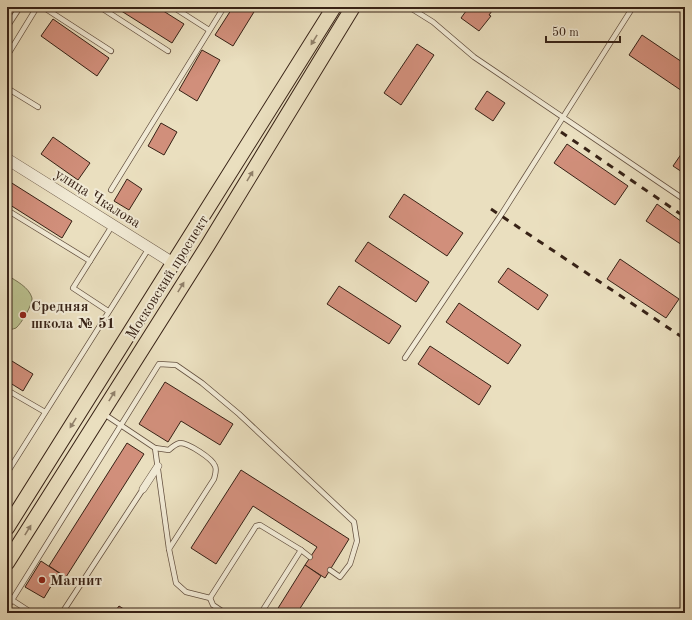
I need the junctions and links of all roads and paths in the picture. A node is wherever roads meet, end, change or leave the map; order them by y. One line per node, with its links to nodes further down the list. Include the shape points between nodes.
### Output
1 (20, 7): 11 (lane)
2 (37, 7): 15 (lane)
3 (43, 7): 14 (lane)
4 (100, 7): 13 (lane)
5 (173, 7): 12 (lane)
6 (224, 7): 12 (lane)
7 (334, 7): 26 (main road, Московский проспект, one-way to 26)
8 (353, 7): 32 (main road, Московский проспект, one-way to 8, via 208,245)
9 (409, 7): 18 (lane, via 433,22 474,57)
10 (633, 7): 18 (lane)
11 (7, 27)
12 (209, 30): 20 (lane)
13 (168, 50)
14 (111, 51)
15 (7, 56)
16 (7, 88): 17 (lane)
17 (38, 107)
18 (563, 117): 21 (lane); 28 (lane, via 501,216)
19 (7, 159): 23 (street, улица Чкалова)
20 (111, 190)
21 (685, 200)
22 (7, 210): 25 (lane)
23 (113, 224): 24 (street, улица Чкалова); 25 (lane)
24 (150, 247): 26 (street, улица Чкалова); 27 (lane)
25 (90, 261): 27 (lane, via 73,288)
26 (173, 263): 30 (main road, Московский проспект)
27 (108, 311): 31 (lane)
28 (405, 358)
29 (7, 390): 31 (lane)
30 (86, 404): 32 (main road); 38 (main road, Московский проспект, one-way to 38)
31 (45, 412): 36 (lane)
32 (101, 413): 33 (lane); 42 (main road, Московский проспект, one-way to 32)
33 (120, 425): 34 (lane); 43 (lane, via 159,364 176,365 196,378 240,414 354,522 357,541 350,564 340,577); 45 (lane)
34 (155, 448): 35 (lane); 39 (lane, via 169,450 177,444 185,444 210,459 216,473)
35 (158, 466): 37 (street); 39 (lane)
36 (8, 471)
37 (143, 489): 48 (lane)
38 (7, 528)
39 (169, 549): 44 (lane, via 176,583 186,592)
40 (301, 550): 41 (lane); 44 (lane, via 264,526 256,526); 50 (lane)
41 (310, 557)
42 (7, 563)
43 (330, 570)
44 (210, 598): 49 (lane, via 212,605)
45 (12, 600): 46 (lane); 47 (lane)
46 (7, 608)
47 (32, 613)
48 (62, 613)
49 (225, 613)
50 (261, 613)

